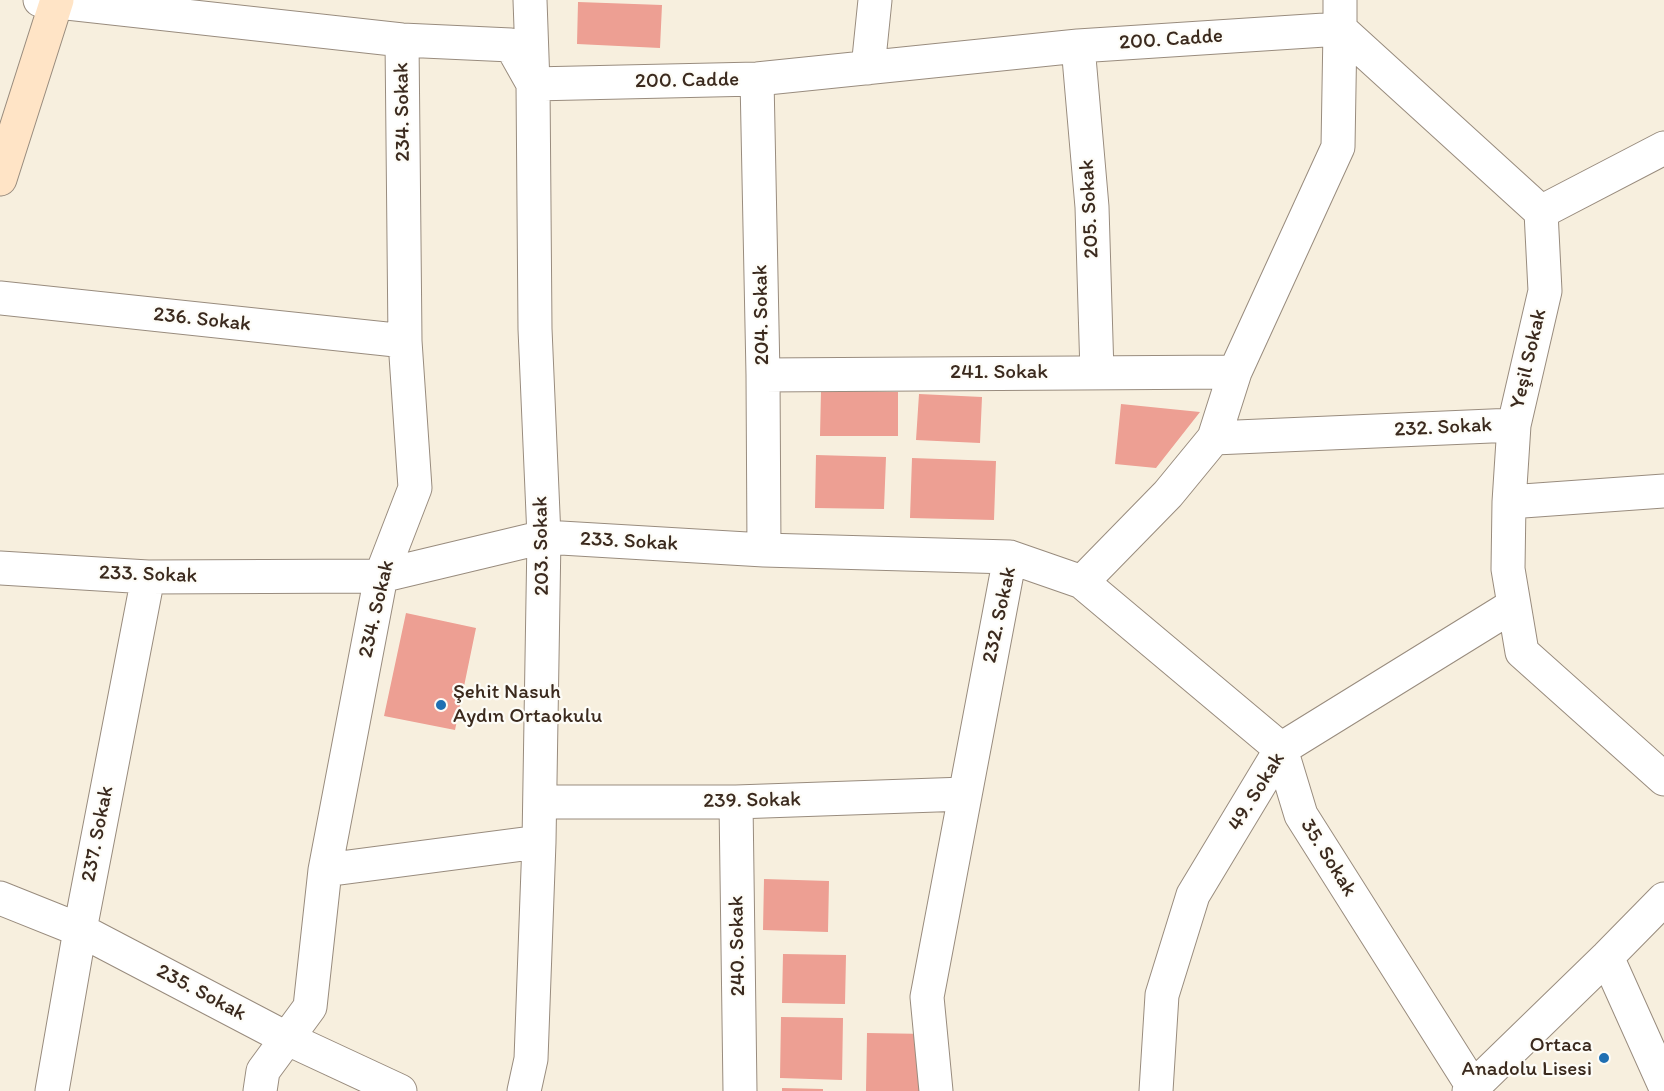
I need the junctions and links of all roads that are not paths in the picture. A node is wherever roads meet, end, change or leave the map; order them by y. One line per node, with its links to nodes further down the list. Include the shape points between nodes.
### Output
1 (530, 0): 9 (street, 203. Sokak)
2 (875, 0): 7 (street)
3 (51, 1): 5 (street); 11 (street)
4 (1340, 15): 6 (street, 200. Cadde); 12 (street); 15 (street, via 1338,147)
5 (402, 40): 9 (street, via 511,45); 14 (street, 234. Sokak)
6 (1078, 46): 7 (street, 200. Cadde); 16 (street, 205. Sokak, via 1092,207)
7 (868, 68): 8 (street, 200. Cadde)
8 (757, 79): 9 (street, 200. Cadde); 17 (street, 204. Sokak)
9 (532, 84): 22 (street, 203. Sokak, via 535,329)
10 (1664, 148): 12 (street)
11 (0, 179)
12 (1541, 212): 18 (street, Yeşil Sokak, via 1545,291)
13 (0, 298): 14 (street, 236. Sokak)
14 (405, 341): 26 (street, 234. Sokak, via 415,488)
15 (1235, 372): 16 (street, 241. Sokak); 19 (street)
16 (1097, 373): 17 (street, 241. Sokak)
17 (763, 375): 23 (street, 204. Sokak)
18 (1514, 425): 19 (street, 232. Sokak); 21 (street, Yeşil Sokak)
19 (1214, 438): 28 (street, via 1168,494)
20 (1664, 491): 21 (street)
21 (1509, 502): 29 (street, Yeşil Sokak, via 1508,569)
22 (544, 537): 23 (street, 233. Sokak); 26 (street, 233. Sokak); 33 (street, 203. Sokak)
23 (764, 550): 24 (street, 233. Sokak)
24 (1010, 557): 28 (street, 232. Sokak); 32 (street, 232. Sokak)
25 (0, 568): 27 (street, 233. Sokak)
26 (381, 576): 27 (street, 233. Sokak); 36 (street, 234. Sokak)
27 (148, 577): 39 (street, 237. Sokak)
28 (1082, 582): 30 (street)
29 (1514, 605): 30 (street, 49. Sokak); 31 (street, Yeşil Sokak, via 1522,652)
30 (1281, 749): 43 (street, 35. Sokak, via 1301,815); 50 (street, 49. Sokak, via 1193,895 1162,995)
31 (1664, 779)
32 (965, 794): 34 (street, 239. Sokak); 49 (street, 232. Sokak, via 927,997)
33 (540, 802): 34 (street, 239. Sokak); 35 (street, 203. Sokak)
34 (736, 802): 48 (street, 240. Sokak)
35 (539, 842): 36 (street); 47 (street, 203. Sokak, via 531,1059)
36 (325, 870): 41 (street, 234. Sokak, via 310,1007)
37 (0, 898): 39 (street, 235. Sokak)
38 (1664, 899): 40 (street)
39 (80, 930): 41 (street, 235. Sokak); 44 (street, 237. Sokak)
40 (1607, 957): 42 (street); 43 (street)
41 (286, 1038): 45 (street, 234. Sokak, via 263,1071); 46 (street, 235. Sokak)
42 (1664, 1084)
43 (1471, 1089)
44 (52, 1091)
45 (260, 1091)
46 (400, 1091)
47 (524, 1091)
48 (740, 1091)
49 (936, 1091)
50 (1156, 1091)

